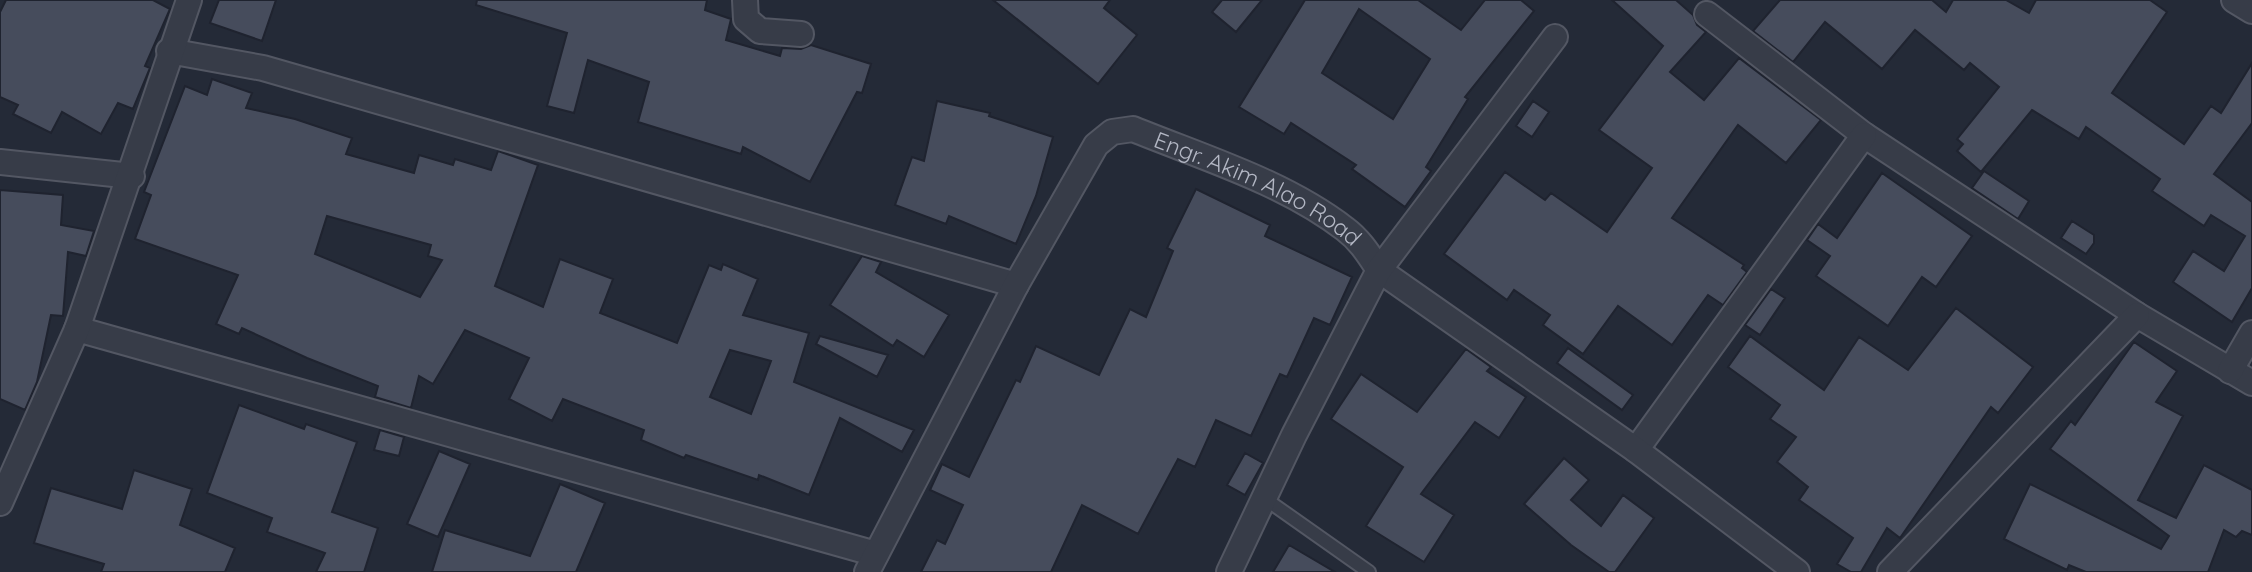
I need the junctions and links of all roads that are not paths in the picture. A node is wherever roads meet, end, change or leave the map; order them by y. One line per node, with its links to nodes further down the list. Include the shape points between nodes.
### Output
1 (189, 0): 8 (street)
2 (745, 0): 6 (street, via 746,19 760,31)
3 (2234, 0): 4 (street)
4 (2252, 11)
5 (1707, 14): 9 (street)
6 (801, 34)
7 (1555, 37): 12 (street)
8 (169, 51): 11 (street); 13 (street, via 264,68)
9 (1864, 135): 14 (street); 19 (street)
10 (0, 162): 11 (street)
11 (132, 176): 15 (street)
12 (1379, 270): 13 (street, Engr. Akim Alao Road, via 1363,245 1345,229 1283,191 1133,129 1112,132 1096,145); 19 (street, Engr. Akim Alao Road); 20 (street)
13 (1016, 285): 22 (street, Engr. Akim Alao Road)
14 (2137, 315): 17 (street); 26 (street)
15 (77, 329): 21 (street); 22 (street)
16 (2252, 333): 17 (street)
17 (2230, 371): 18 (street)
18 (2252, 383)
19 (1636, 450): 25 (street, Engr. Akim Alao Road)
20 (1264, 498): 23 (street); 24 (lane)
21 (0, 501)
22 (872, 563)
23 (1229, 572)
24 (1369, 572)
25 (1797, 572)
26 (1890, 572)

